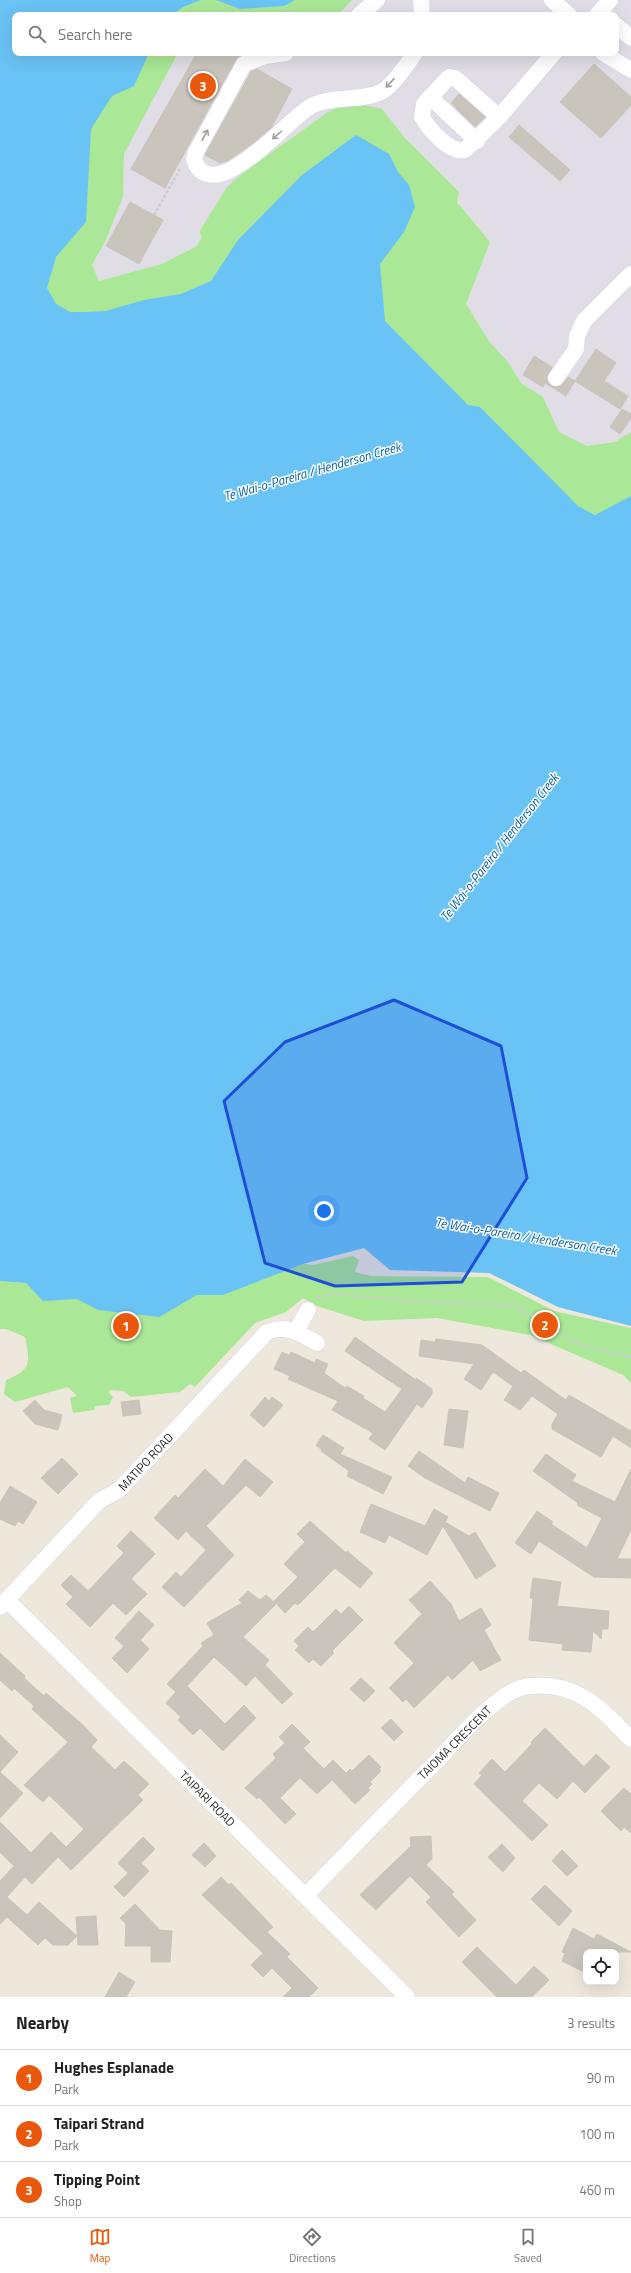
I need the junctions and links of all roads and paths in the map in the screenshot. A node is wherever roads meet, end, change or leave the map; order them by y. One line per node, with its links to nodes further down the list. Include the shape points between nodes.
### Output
1 (377, 0): 4 (street)
2 (421, 0): 5 (street)
3 (552, 0): 6 (street)
4 (363, 12)
5 (422, 12)
6 (566, 12)
7 (619, 28): 8 (street)
8 (631, 38)
9 (265, 56): 10 (street, one-way to 9, via 382,92 362,97 331,99 311,106 267,144 227,173 213,175 199,170 194,160 196,152 244,64)
10 (412, 56)
11 (551, 56): 15 (street)
12 (608, 56): 13 (street)
13 (631, 70)
14 (430, 98): 15 (street, via 446,80 455,78); 16 (street); 16 (street, via 424,104 422,117 448,145 460,151 470,147)
15 (499, 117): 16 (street)
16 (477, 140)
17 (185, 160): 18 (path)
18 (154, 215)
19 (631, 274): 20 (street, via 584,321 577,336 576,349)
20 (556, 378)
21 (312, 1304): 22 (street); 24 (path, via 331,1294 515,1306 581,1345)
22 (296, 1331): 23 (street, MATIPO ROAD); 25 (street, MATIPO ROAD, via 279,1329 267,1332 119,1490 99,1501)
23 (317, 1343)
24 (631, 1357)
25 (3, 1604): 27 (street, TAIPARI ROAD)
26 (631, 1739): 27 (street, TAIOMA CRESCENT, via 600,1708 575,1693 560,1688 531,1686 512,1691 476,1720)
27 (305, 1896): 28 (street, TAIPARI ROAD)
28 (407, 1997)

